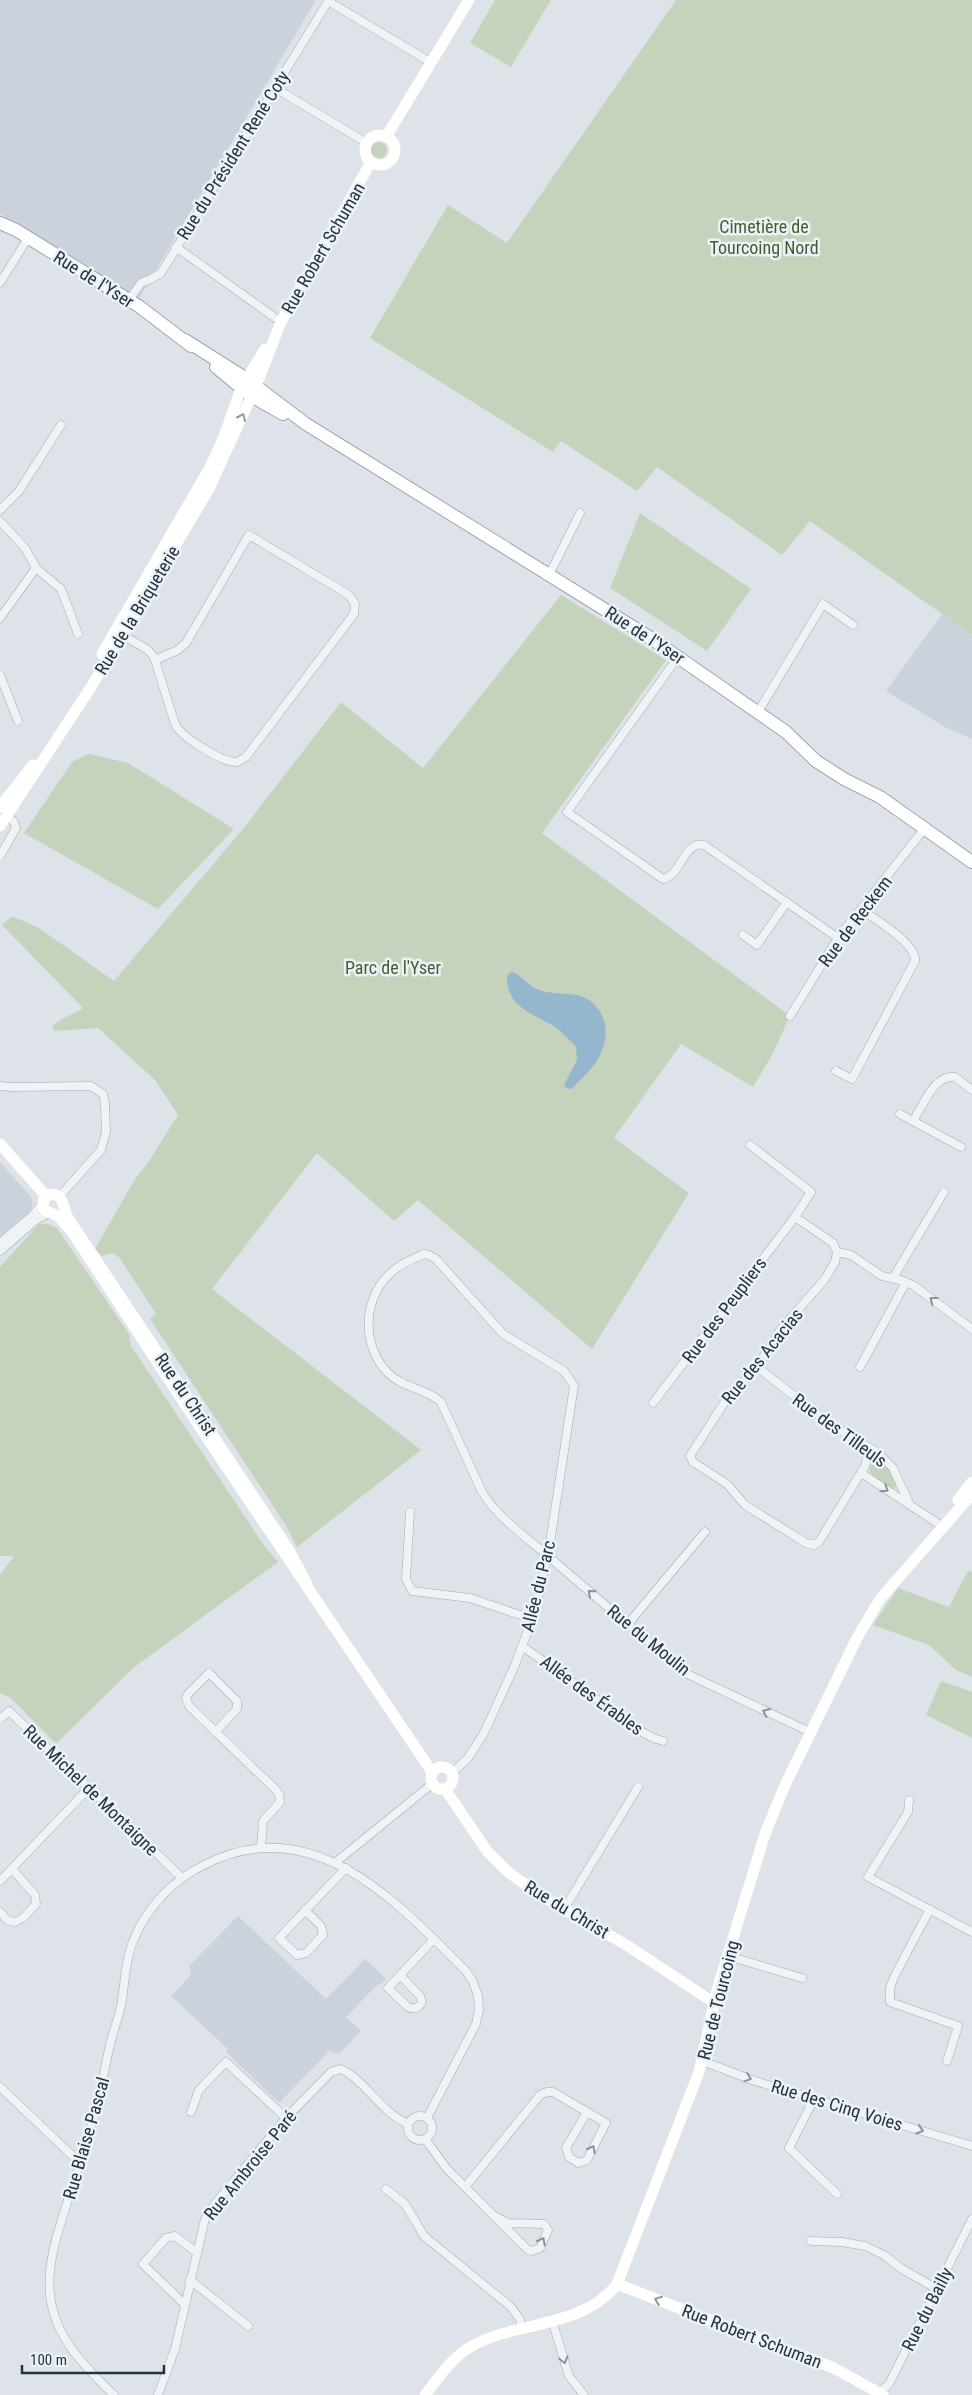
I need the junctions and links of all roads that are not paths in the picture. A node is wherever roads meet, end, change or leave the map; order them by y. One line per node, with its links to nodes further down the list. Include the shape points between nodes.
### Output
1 (328, 0): 3 (street); 4 (street, Rue du Président René Coty)
2 (469, 0): 3 (street)
3 (432, 63): 5 (street)
4 (275, 88): 6 (street); 10 (street, Rue du Président René Coty)
5 (386, 137): 6 (street, via 377,136); 7 (street, via 394,146 392,158 383,164)
6 (367, 143): 7 (street, via 366,154)
7 (371, 162): 13 (street, Rue Robert Schuman)
8 (0, 223): 9 (main road, Rue de l'Yser)
9 (28, 238): 11 (street); 12 (main road, Rue de l'Yser)
10 (176, 247): 12 (street, Rue du Président René Coty, via 161,273 141,283); 13 (street)
11 (0, 283)
12 (129, 300): 15 (main road, Rue de l'Yser)
13 (281, 322): 14 (street, Rue Robert Schuman)
14 (275, 334): 15 (street, Rue Robert Schuman); 16 (street, Rue Robert Schuman)
15 (243, 383): 16 (main road, Rue de l'Yser); 25 (street, Rue de la Briqueterie, via 209,469)
16 (253, 391): 22 (main road, Rue de l'Yser); 25 (street, Rue de la Briqueterie, one-way to 16, via 212,482)
17 (61, 425): 18 (street, via 19,491)
18 (0, 510)
19 (580, 513): 22 (street)
20 (0, 521): 21 (street, via 25,548)
21 (36, 568): 23 (street); 26 (street, via 62,588)
22 (549, 575): 27 (main road, Rue de l'Yser)
23 (0, 618)
24 (853, 625): 30 (street, via 823,604)
25 (119, 632): 28 (street, via 152,653); 32 (street, Rue de la Briqueterie); 32 (street, Rue de la Briqueterie, via 61,724 18,784)
26 (78, 634)
27 (678, 657): 30 (main road, Rue de l'Yser); 37 (street, via 567,812 661,879 669,877 693,846 701,844)
28 (155, 660): 28 (street, via 179,732 226,761 238,762 246,757 354,614 355,604 349,595 249,535 186,643)
29 (0, 675): 31 (street)
30 (758, 712): 34 (main road, Rue de l'Yser, via 786,732 816,761 880,797)
31 (18, 721)
32 (2, 814): 33 (street, Rue de la Briqueterie); 35 (street, via 14,822 16,828)
33 (0, 826)
34 (925, 828): 36 (main road, Rue de l'Yser); 38 (street, Rue de Reckem)
35 (0, 856)
36 (972, 862)
37 (788, 902): 39 (street, via 757,945); 40 (street)
38 (862, 910): 40 (street, Rue de Reckem); 42 (street, via 908,945 914,953 915,962 852,1079)
39 (743, 935)
40 (838, 938): 41 (street, Rue de Reckem)
41 (790, 1016)
42 (836, 1071)
43 (0, 1086): 52 (street, via 91,1086 103,1094 106,1132 102,1150)
44 (972, 1090): 46 (street, via 955,1077 944,1078)
45 (900, 1114): 46 (street)
46 (913, 1121): 49 (street)
47 (0, 1144): 51 (street)
48 (750, 1145): 54 (street, Rue des Peupliers, via 810,1192)
49 (961, 1147)
50 (944, 1192): 59 (street)
51 (45, 1199): 52 (street, via 52,1194); 53 (street, via 44,1210); 55 (street, via 33,1215)
52 (61, 1201): 53 (street, via 60,1211); 74 (street, Rue du Christ, via 68,1218 294,1557)
53 (52, 1214): 56 (street, via 36,1220); 74 (street, Rue du Christ, via 61,1218 72,1232)
54 (795, 1217): 57 (street, via 832,1243); 64 (street, Rue des Peupliers)
55 (0, 1243)
56 (0, 1251)
57 (838, 1252): 59 (street, via 851,1255 882,1276); 62 (street, Rue des Acacias, via 836,1262 825,1279 781,1329)
58 (424, 1254): 73 (street, Allée du Parc, via 436,1260 509,1339 564,1371 572,1381 573,1397); 73 (street, Rue du Moulin, via 393,1271 378,1288 368,1316 372,1346 383,1367 395,1378 441,1402 490,1504)
59 (893, 1278): 60 (street)
60 (906, 1282): 61 (street, one-way to 60); 63 (street)
61 (972, 1329)
62 (757, 1367): 65 (street, Rue des Tilleuls, via 828,1423); 66 (street, Rue des Acacias, via 714,1417 691,1451 693,1462 727,1484 745,1505 814,1545 819,1542)
63 (860, 1367)
64 (653, 1402)
65 (864, 1445): 66 (street, via 868,1459); 69 (street, Rue des Tilleuls, via 891,1465)
66 (861, 1473): 69 (street, Rue des Tilleuls, one-way to 69)
67 (972, 1482): 71 (street, Rue de Tourcoing)
68 (972, 1494): 71 (street, Rue de Tourcoing)
69 (909, 1503): 71 (street, Rue des Tilleuls)
70 (410, 1512): 75 (street, via 406,1579 412,1591 470,1598)
71 (942, 1526): 80 (street, Rue de Tourcoing, via 880,1599)
72 (705, 1532): 76 (street)
73 (548, 1556): 75 (street, Allée du Parc); 76 (street, Rue du Moulin, one-way to 73)
74 (307, 1584): 82 (street, Rue du Christ)
75 (532, 1619): 77 (street, Allée du Parc)
76 (627, 1625): 80 (street, Rue du Moulin, one-way to 76, via 685,1673)
77 (522, 1646): 81 (street, Allée des Érables, via 649,1736); 83 (street, Allée du Parc, via 484,1733 468,1758)
78 (0, 1719): 86 (street, Rue Michel de Montaigne, via 9,1711)
79 (216, 1732): 79 (street, via 236,1709 237,1701 209,1673 186,1698 189,1706); 89 (street, via 279,1794 280,1802 263,1821)
80 (810, 1732): 101 (street, Rue de Tourcoing, via 771,1818)
81 (663, 1741)
82 (432, 1772): 83 (street, via 442,1766); 84 (street)
83 (452, 1772): 87 (street, via 452,1782)
84 (432, 1784): 87 (street, via 438,1789); 90 (street)
85 (638, 1787): 96 (street)
86 (88, 1789): 92 (street); 93 (street, Rue Michel de Montaigne)
87 (445, 1789): 96 (street, Rue du Christ, via 500,1866)
88 (909, 1800): 95 (street, via 908,1812 868,1877)
89 (261, 1848): 90 (street, Rue Blaise Pascal, via 292,1849); 93 (street, Rue Blaise Pascal, via 216,1859)
90 (336, 1862): 91 (street, Rue Blaise Pascal)
91 (346, 1868): 97 (street); 100 (street, Rue Blaise Pascal, via 387,1895)
92 (12, 1869): 94 (street); 98 (street, via 32,1890 36,1904 23,1918 14,1922)
93 (182, 1878): 116 (street, Rue Blaise Pascal, via 155,1904 134,1938 102,2088)
94 (0, 1882)
95 (930, 1908): 99 (street); 106 (street, via 894,1977 890,2002 958,2026)
96 (564, 1909): 104 (street, Rue du Christ)
97 (305, 1910): 97 (street, via 321,1926 323,1935 306,1954 297,1955 279,1938)
98 (0, 1912)
99 (972, 1932)
100 (434, 1939): 102 (street); 112 (street, Rue Blaise Pascal, via 470,1976 478,1996 479,2010 472,2034)
101 (728, 1956): 103 (street); 104 (street, Rue de Tourcoing)
102 (400, 1975): 102 (street, via 420,1996 422,2002 418,2008 411,2009 388,1988)
103 (802, 1978)
104 (713, 2002): 105 (street, Rue de Tourcoing)
105 (702, 2061): 108 (street, Rue des Cinq Voies, one-way to 108); 125 (street, Rue de Tourcoing)
106 (947, 2061)
107 (0, 2087): 116 (street)
108 (814, 2099): 115 (street, Rue des Cinq Voies, one-way to 115); 119 (street, via 789,2148)
109 (191, 2112): 111 (street, via 199,2090 226,2062)
110 (587, 2112): 110 (street, one-way to 110, via 566,2148 569,2157 578,2162 587,2160 606,2123); 117 (street, via 553,2092 544,2093)
111 (286, 2118): 113 (street, Rue Ambroise Paré, via 331,2072 340,2069 351,2075 392,2115); 123 (street, Rue Ambroise Paré, via 209,2211)
112 (427, 2118): 113 (street, via 415,2116); 114 (street, via 432,2129)
113 (408, 2124): 114 (street, via 410,2136 416,2140)
114 (425, 2139): 117 (street, via 441,2163)
115 (972, 2146)
116 (80, 2163): 132 (street, Rue Blaise Pascal, via 51,2258 50,2296 56,2320 70,2349)
117 (466, 2187): 120 (street)
118 (386, 2188): 130 (street, via 405,2204 424,2236 511,2307)
119 (837, 2194)
120 (495, 2216): 120 (street, one-way to 120, via 528,2250 540,2248 548,2230 544,2224 508,2223)
121 (972, 2218): 126 (street, Rue du Bailly)
122 (811, 2241): 126 (street, via 865,2246)
123 (196, 2252): 124 (street, Rue Ambroise Paré); 127 (street, via 175,2236 166,2238 143,2264)
124 (190, 2280): 127 (street, Rue Ambroise Paré); 129 (street)
125 (617, 2284): 128 (street, Rue de Tourcoing, via 595,2303); 131 (street, Rue Robert Schuman, one-way to 125, via 834,2368)
126 (937, 2289): 131 (street, Rue du Bailly, via 889,2384)
127 (184, 2305): 133 (street, Rue Ambroise Paré, via 172,2360)
128 (552, 2320): 130 (street, Rue de Tourcoing); 135 (street, one-way to 135, via 569,2376)
129 (248, 2326)
130 (523, 2328): 134 (street, Rue de Tourcoing, via 481,2341 464,2351)
131 (880, 2394)
132 (114, 2395)
133 (158, 2395)
134 (425, 2395)
135 (584, 2395)

